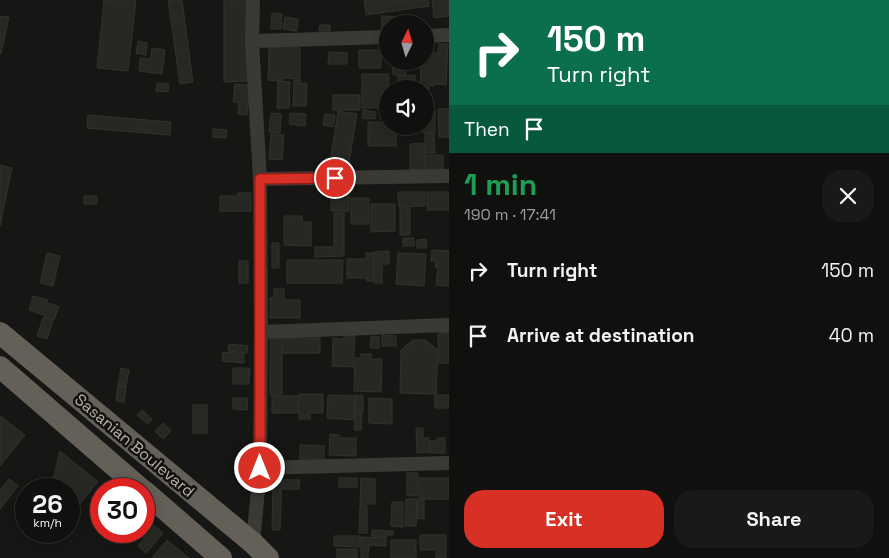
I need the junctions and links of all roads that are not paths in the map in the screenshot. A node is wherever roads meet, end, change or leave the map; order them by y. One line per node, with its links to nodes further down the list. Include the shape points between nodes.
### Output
1 (253, 0): 5 (street)
2 (449, 35): 3 (street)
3 (434, 36)
4 (379, 37): 5 (street)
5 (252, 41): 7 (street)
6 (449, 176): 7 (street)
7 (260, 179): 9 (street)
8 (449, 325): 9 (street)
9 (261, 332): 13 (street)
10 (0, 333): 16 (highway, Sasanian Boulevard)
11 (0, 368): 14 (highway, Sasanian Boulevard)
12 (449, 463): 13 (street)
13 (260, 468): 16 (street)
14 (128, 478)
15 (155, 501): 17 (highway, Sasanian Boulevard)
16 (261, 550)
17 (222, 558)

